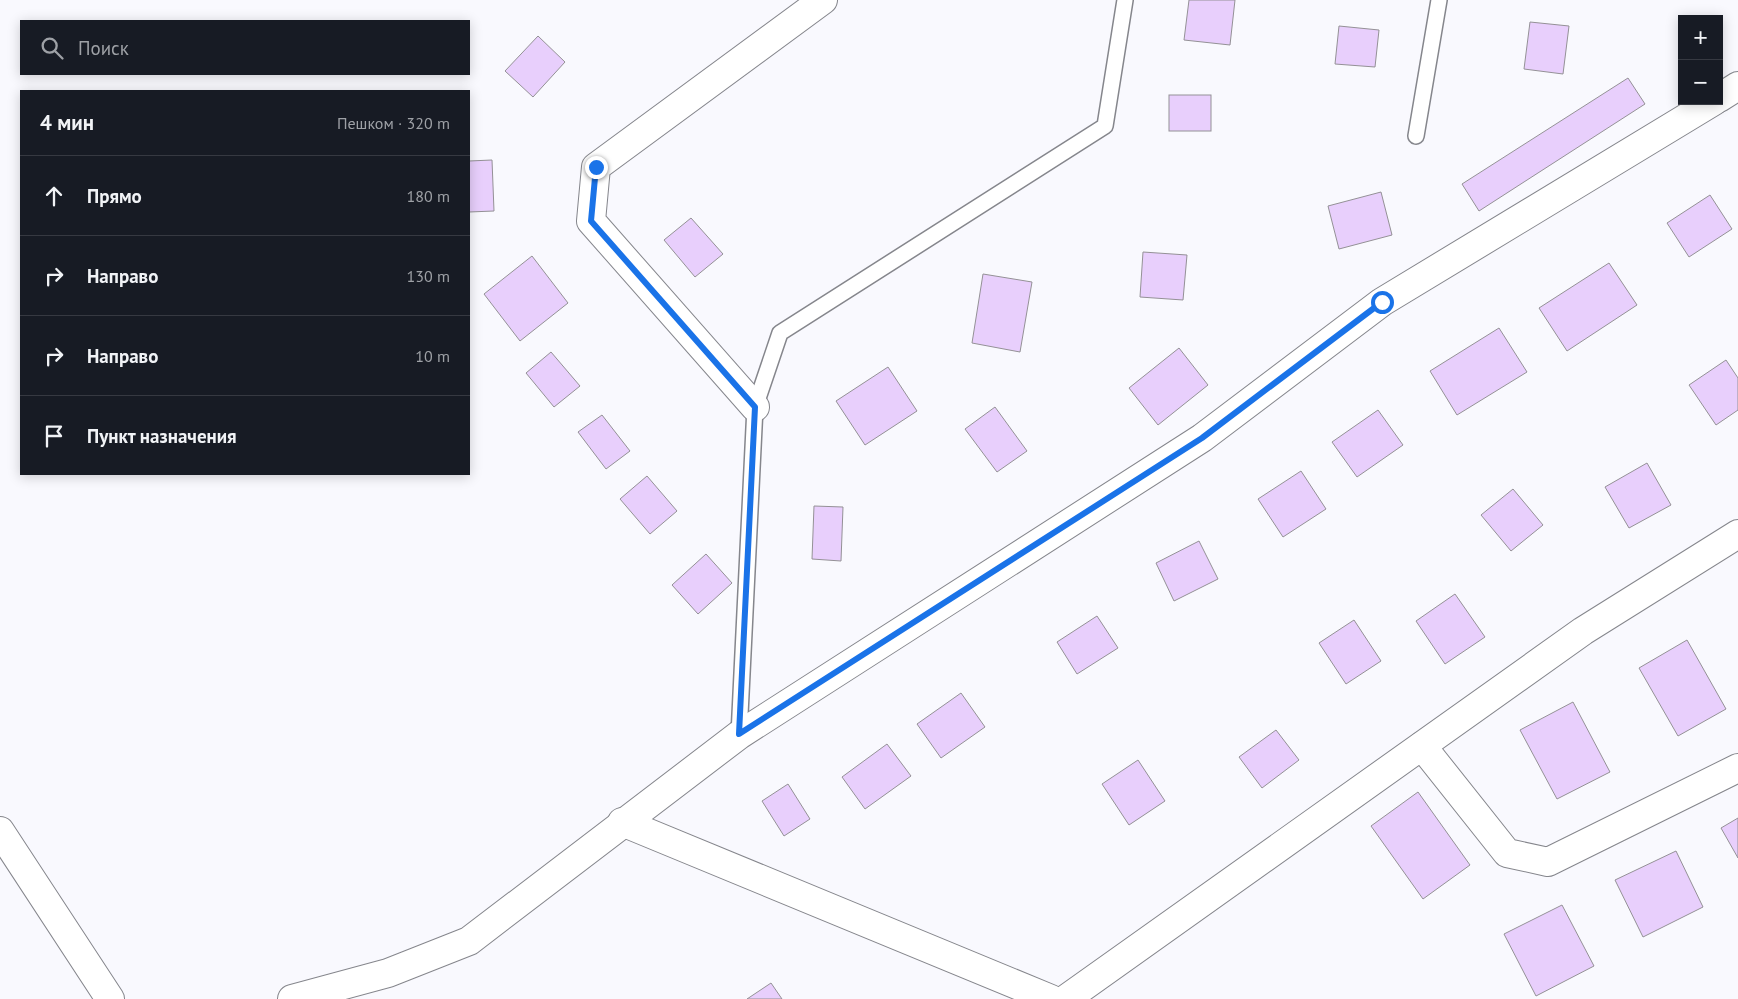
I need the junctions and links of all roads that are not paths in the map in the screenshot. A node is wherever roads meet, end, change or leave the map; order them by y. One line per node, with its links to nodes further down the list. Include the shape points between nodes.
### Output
1 (823, 0): 8 (street, via 596,167 591,221)
2 (1125, 0): 8 (lane, via 1105,126 780,333)
3 (1439, 0): 7 (lane)
4 (1738, 86): 5 (street)
5 (1723, 95)
6 (1707, 105): 10 (street, via 1382,302 1202,438)
7 (1416, 136)
8 (755, 407): 10 (lane)
9 (1738, 534): 11 (street, via 1583,631)
10 (739, 734): 13 (street)
11 (1422, 746): 12 (street, via 1507,853 1548,862); 18 (street)
12 (1738, 768)
13 (622, 822): 16 (street, via 468,941 388,973); 17 (street)
14 (0, 831): 15 (street)
15 (110, 999)
16 (292, 999)
17 (1051, 999)
18 (1066, 999)

